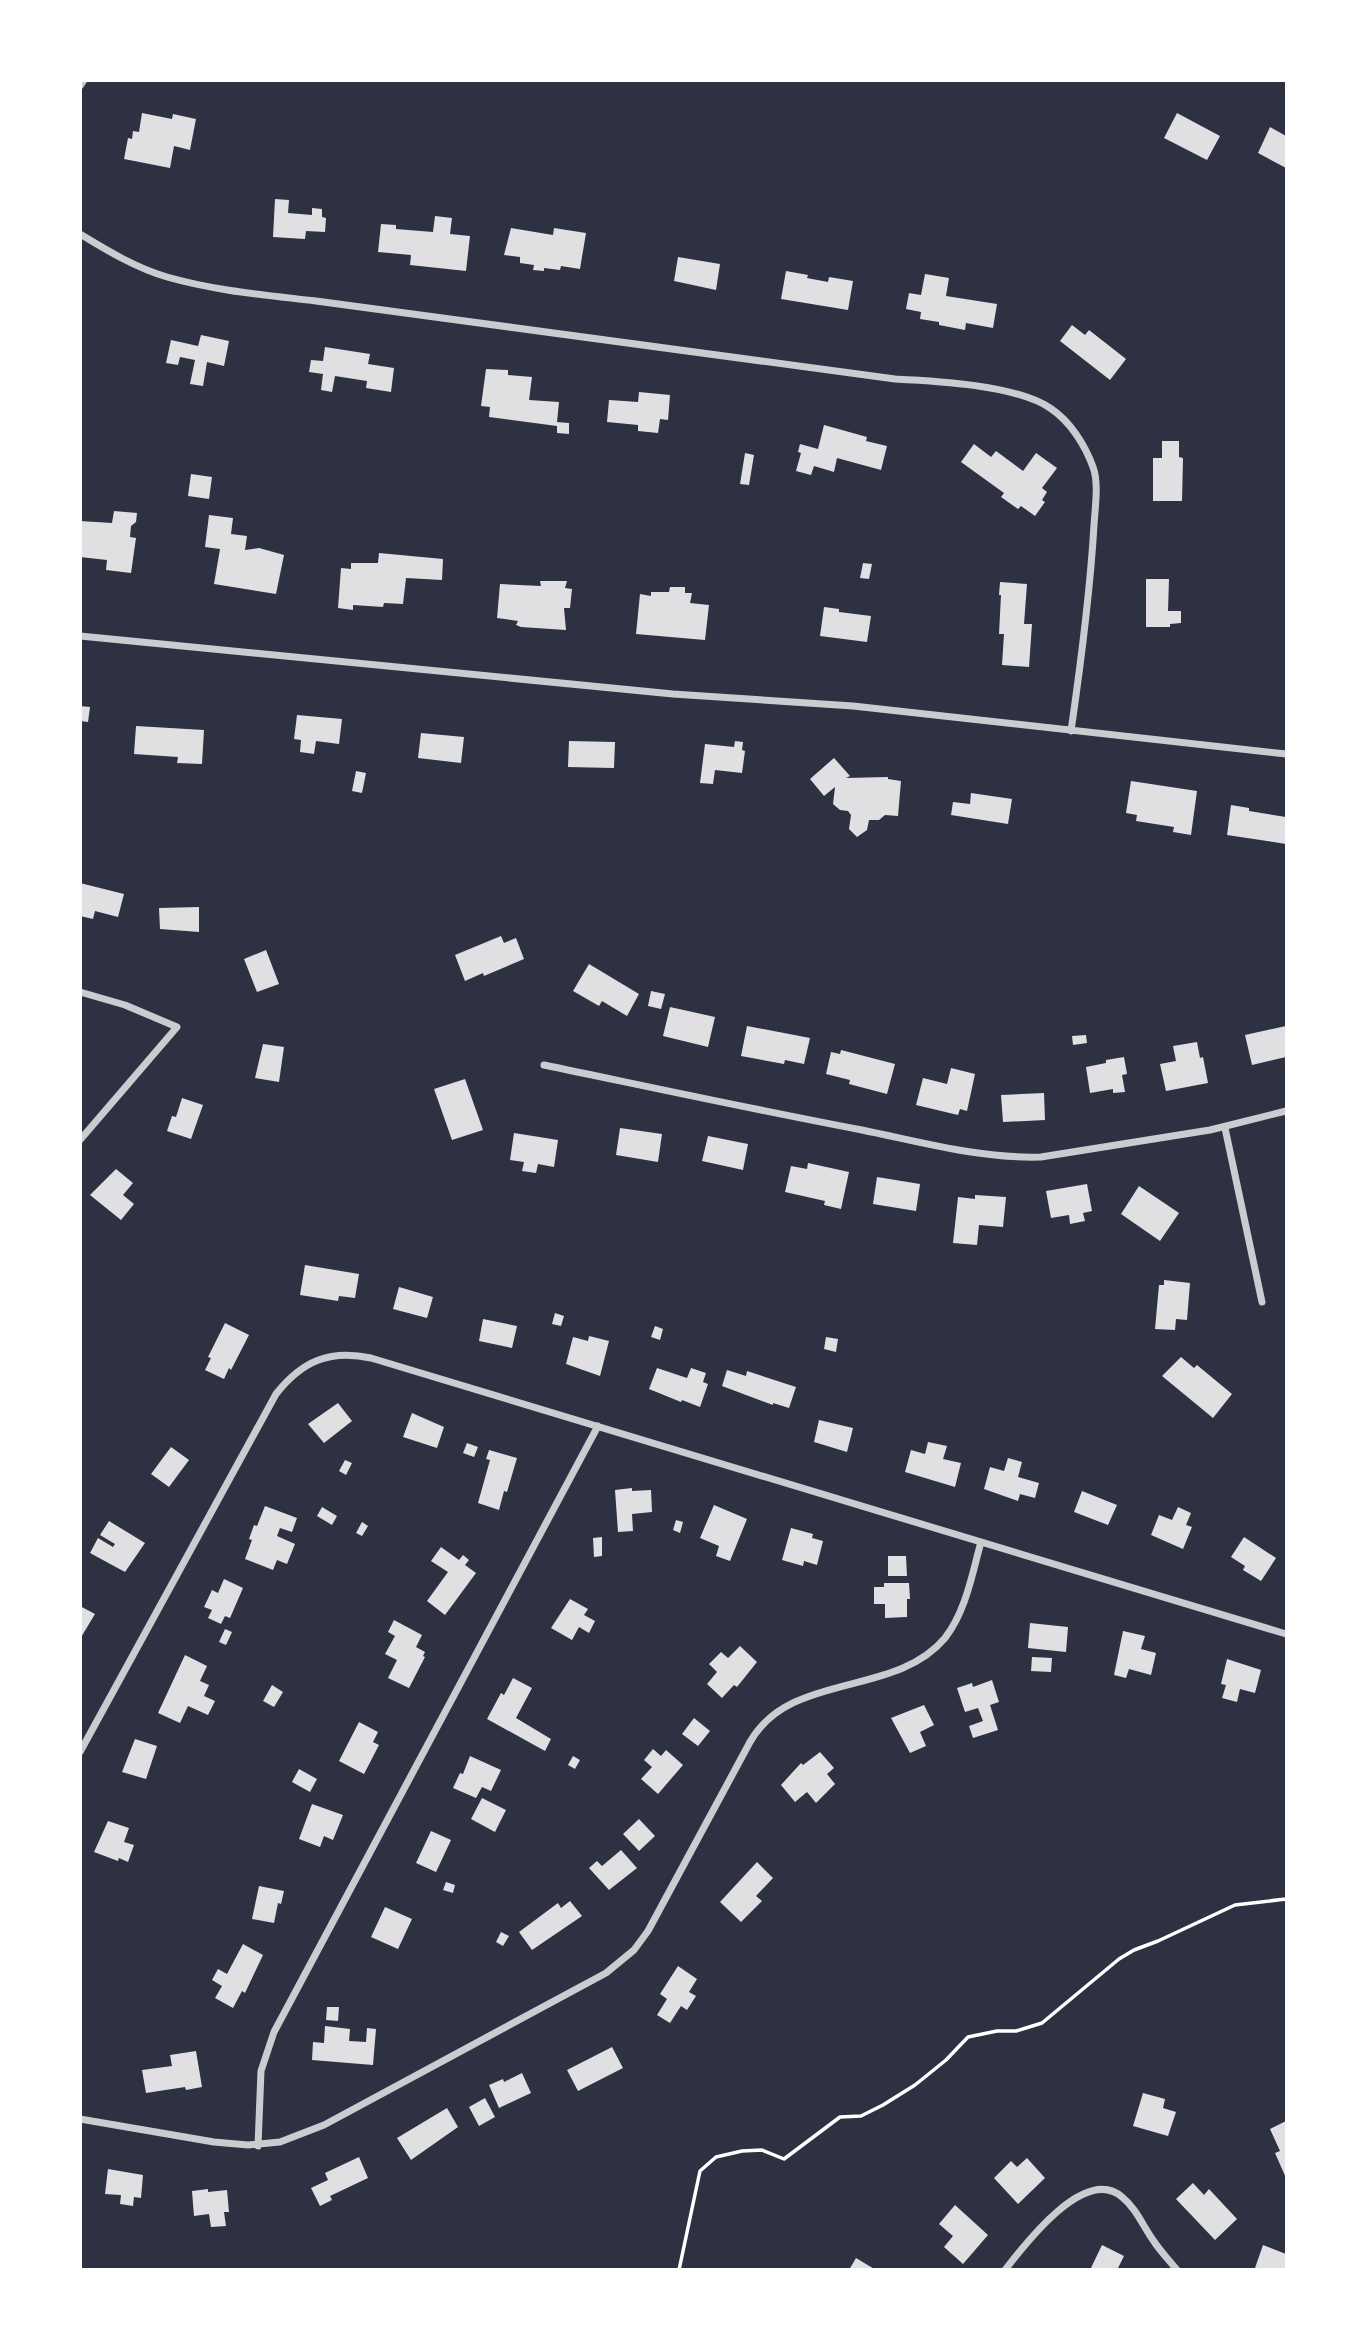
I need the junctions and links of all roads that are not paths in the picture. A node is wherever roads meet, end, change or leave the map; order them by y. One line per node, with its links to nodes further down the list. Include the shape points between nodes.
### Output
1 (84, 80): 2 (street)
2 (80, 86)
3 (80, 234): 5 (street, via 165,276 222,290 895,379 958,383 1049,407 1071,427 1094,469 1091,586)
4 (80, 636): 5 (street, via 673,694 853,706)
5 (1071, 731): 6 (street)
6 (1286, 754)
7 (80, 992): 11 (street, via 177,1027)
8 (544, 1065): 10 (street, via 1008,1157 1041,1157)
9 (1286, 1111): 10 (street)
10 (1224, 1128): 12 (street)
11 (80, 1140)
12 (1262, 1302)
13 (598, 1426): 14 (street); 16 (street, via 371,1358 338,1354 310,1363 284,1384 268,1408); 18 (street, via 274,2032 261,2071)
14 (981, 1542): 15 (street); 18 (street, via 957,1619 931,1651 904,1667 789,1705 763,1723 648,1931 625,1959 324,2126)
15 (1286, 1633)
16 (80, 1752)
17 (80, 2119): 18 (street, via 214,2143)
18 (258, 2146)
19 (1005, 2270): 20 (street, via 1059,2211 1090,2190 1104,2189 1129,2203)
20 (1178, 2270)

